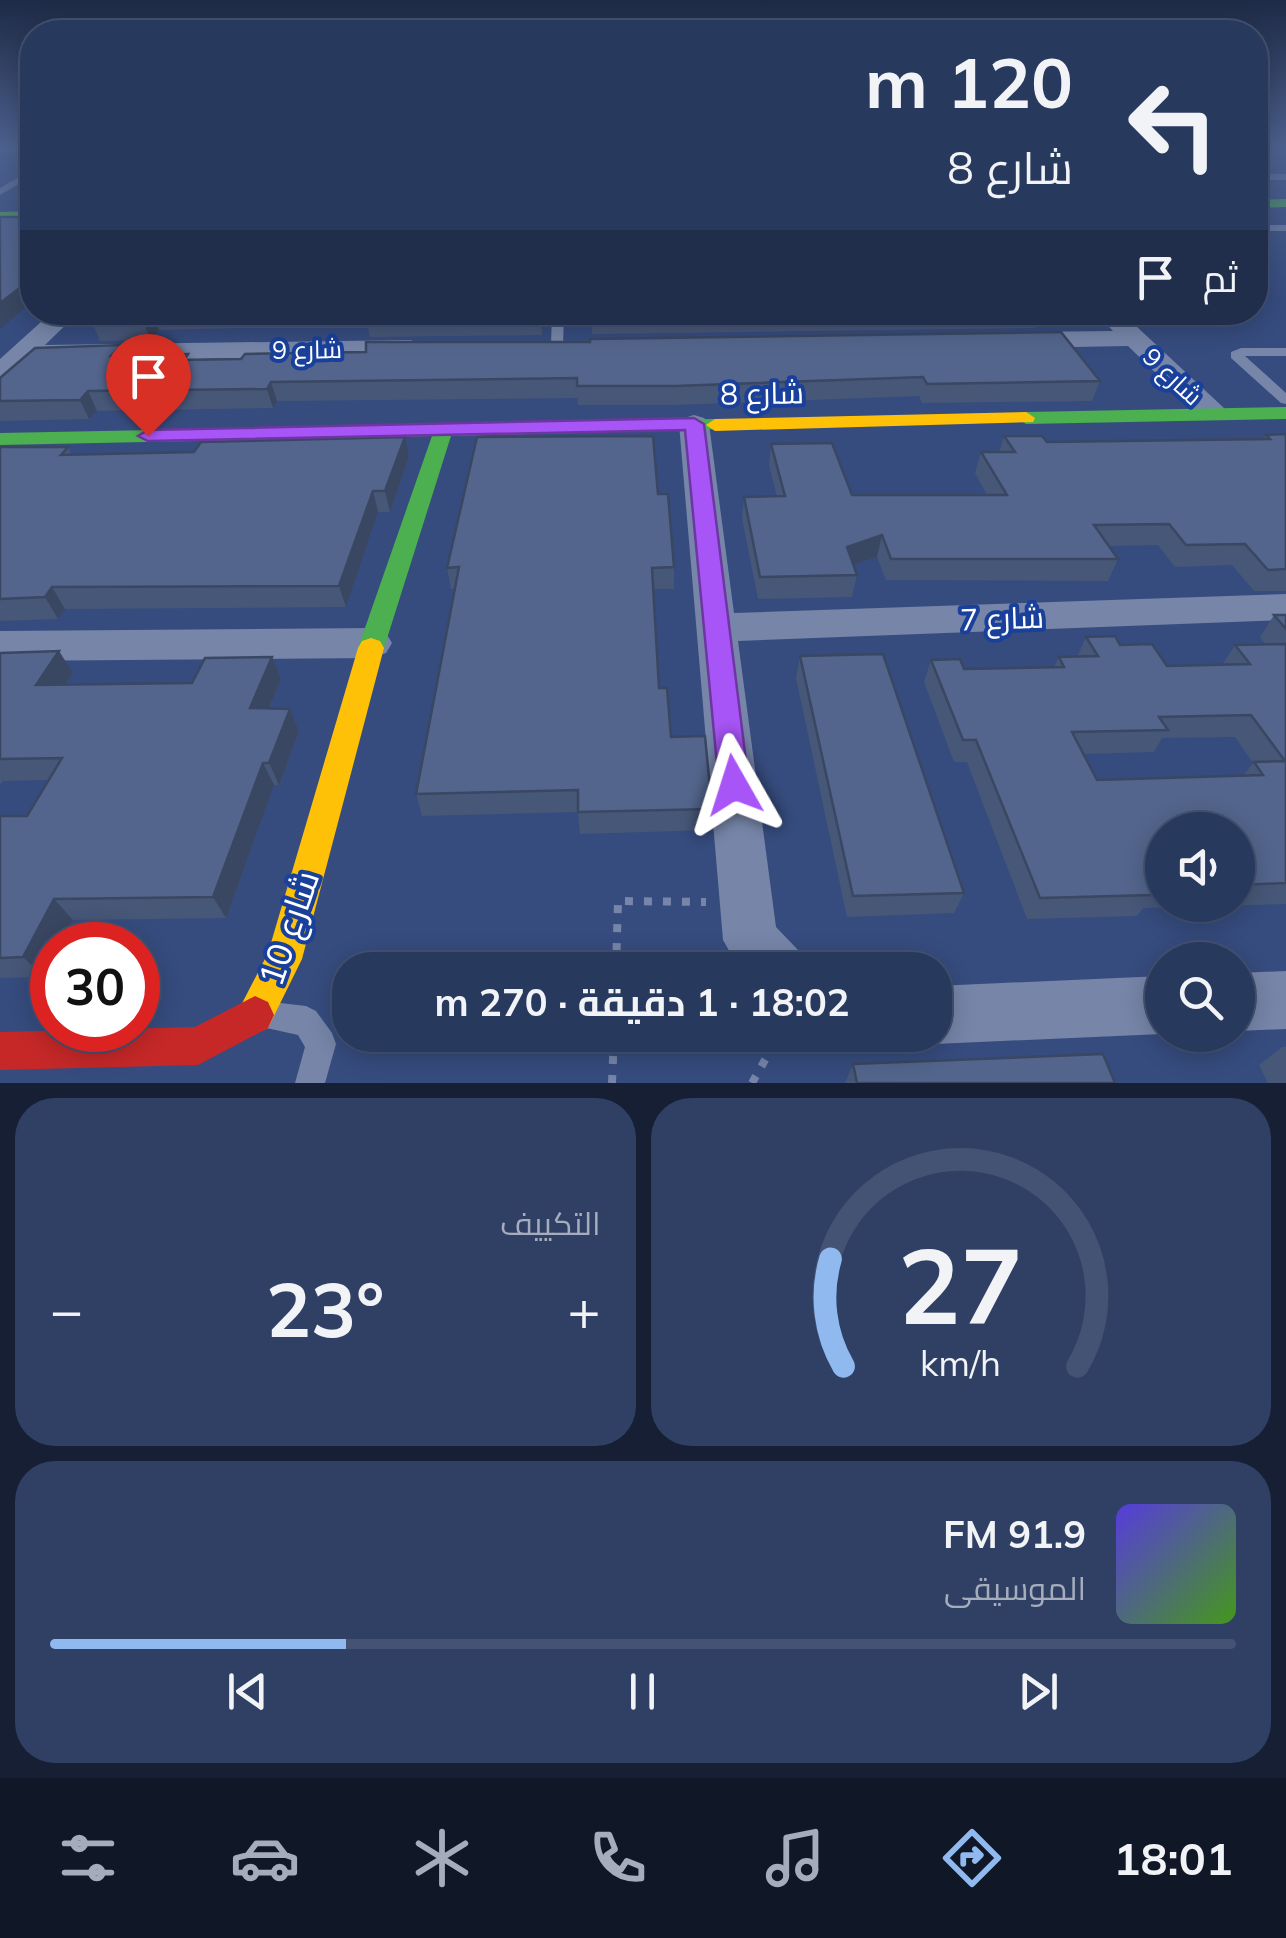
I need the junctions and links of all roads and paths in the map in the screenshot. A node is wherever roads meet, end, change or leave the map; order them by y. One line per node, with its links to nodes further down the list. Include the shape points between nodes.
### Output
1 (53, 325): 9 (street)
2 (558, 325): 6 (lane)
3 (1119, 325): 4 (street, شارع 9)
4 (1132, 338): 5 (street, شارع 9); 15 (street, شارع 9)
5 (993, 340)
6 (557, 346)
7 (438, 348): 9 (street, شارع 9)
8 (1286, 352): 11 (lane, via 1237,353)
9 (22, 353): 10 (street)
10 (0, 373)
11 (1266, 383): 12 (lane); 13 (lane)
12 (1286, 383)
13 (1286, 400)
14 (1286, 413): 15 (street, شارع 8)
15 (1214, 414): 16 (street, شارع 8)
16 (694, 424): 17 (street, شارع 8); 20 (street)
17 (444, 429): 18 (street, شارع 8); 21 (street, شارع 10)
18 (0, 439)
19 (1286, 607): 20 (street, شارع 7)
20 (718, 628): 23 (street)
21 (372, 643): 22 (street); 30 (street, شارع 10, via 284,959)
22 (0, 646)
23 (746, 902): 24 (path, via 618,901); 25 (street, via 750,940)
24 (617, 952)
25 (761, 952)
26 (1286, 1000): 27 (street)
27 (1255, 1001)
28 (1145, 1006): 29 (street)
29 (952, 1015)
30 (256, 1016): 31 (street, شارع 10, via 198,1046); 34 (lane, via 306,1021 322,1044)
31 (0, 1051)
32 (613, 1052): 35 (path)
33 (769, 1052): 36 (path)
34 (310, 1083)
35 (612, 1083)
36 (752, 1083)

